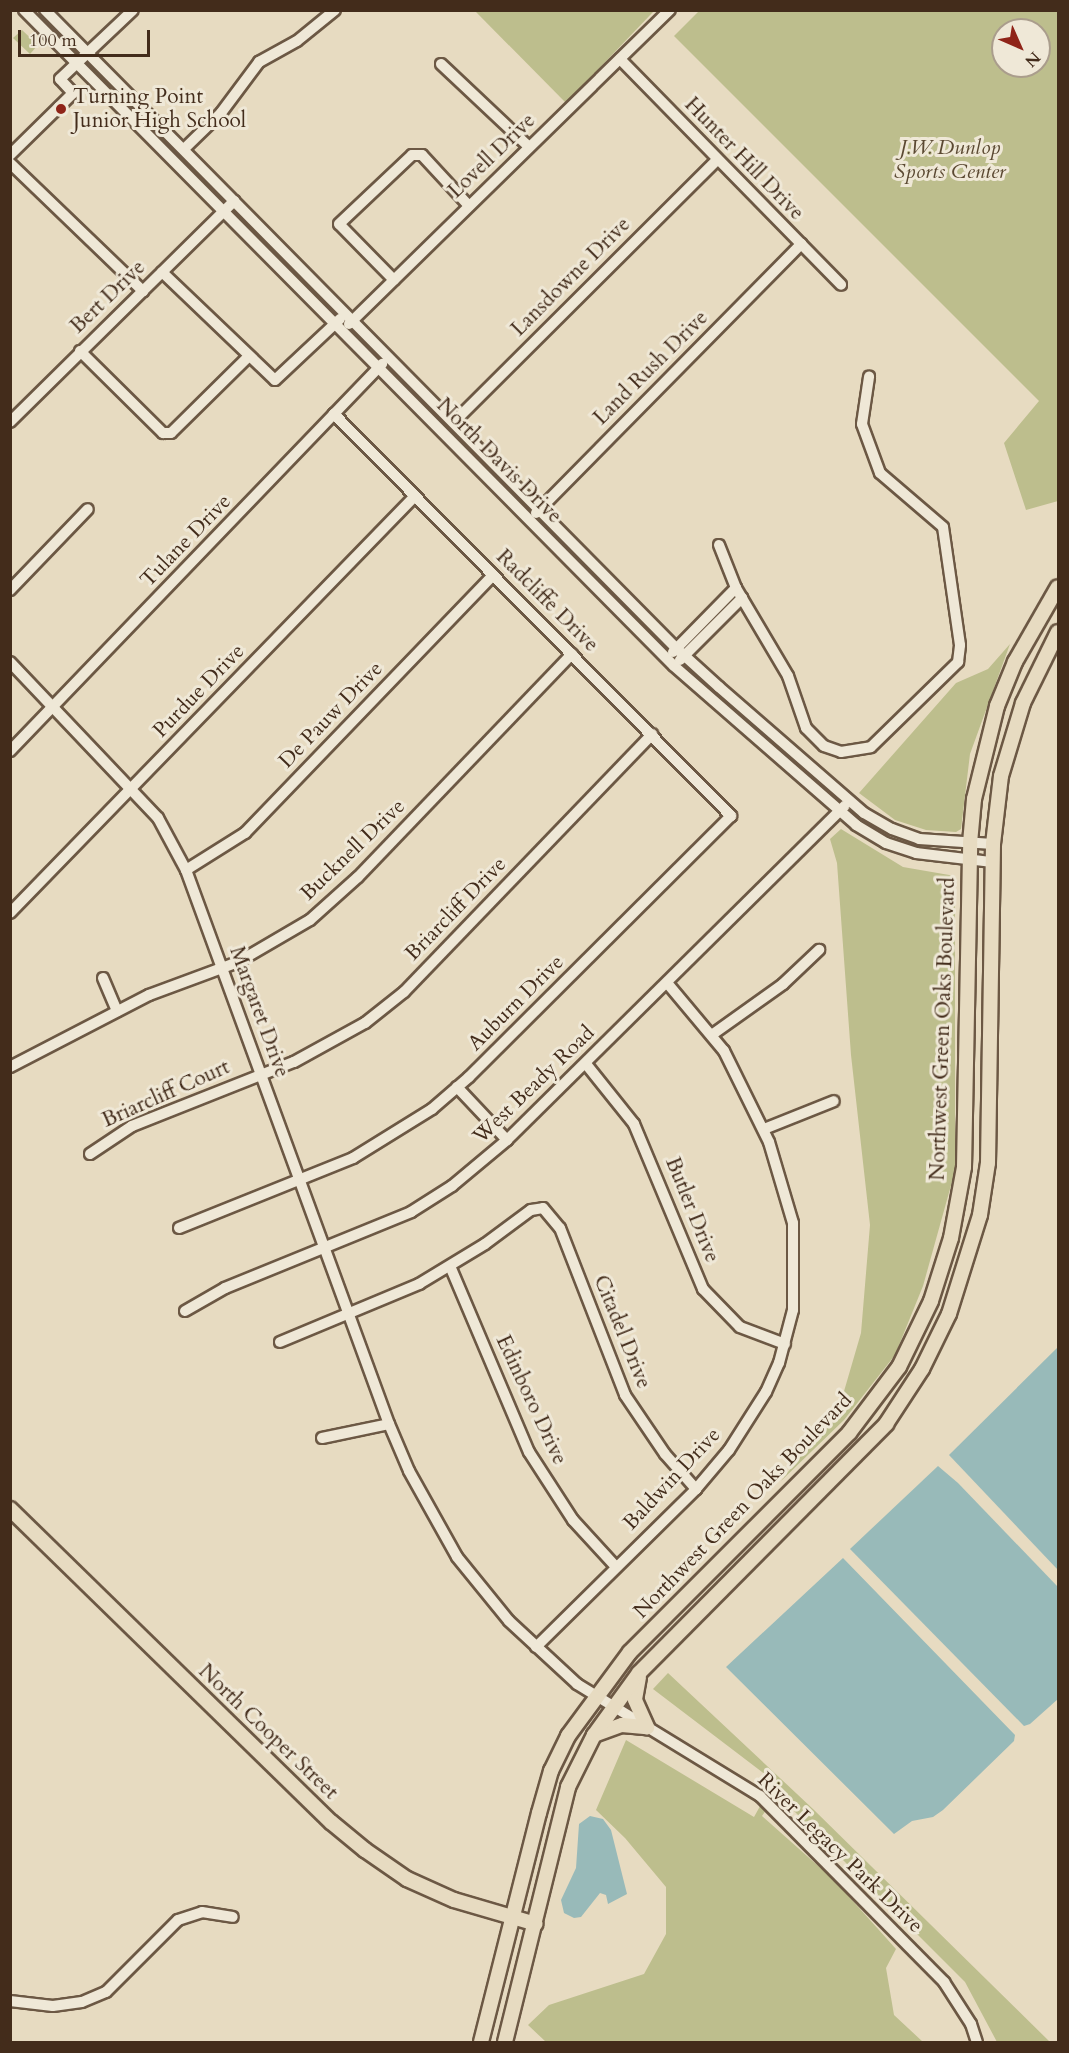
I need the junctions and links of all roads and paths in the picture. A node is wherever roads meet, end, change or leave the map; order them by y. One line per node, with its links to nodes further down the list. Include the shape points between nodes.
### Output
1 (24, 10): 8 (street, North Davis Drive)
2 (45, 10): 6 (street, North Davis Drive)
3 (134, 10): 6 (street)
4 (335, 10): 11 (street, via 297,41 259,62 221,113)
5 (670, 10): 7 (street, Lovell Drive)
6 (87, 53): 8 (street); 11 (street, North Davis Drive)
7 (620, 58): 10 (street, Lovell Drive); 13 (street, Hunter Hill Drive)
8 (77, 63): 12 (street, via 60,79 74,93); 17 (street, North Davis Drive)
9 (441, 64): 10 (street)
10 (529, 147): 16 (street, Lovell Drive)
11 (184, 149): 15 (street, North Davis Drive)
12 (10, 155)
13 (717, 160): 18 (street, Hunter Hill Drive); 32 (street, Lansdowne Drive)
14 (10, 163): 22 (street)
15 (234, 201): 17 (street, Bert Drive); 23 (street, North Davis Drive)
16 (470, 206): 20 (street, Lovell Drive); 20 (street, via 422,155 412,155 339,224)
17 (223, 212): 19 (street, Bert Drive); 24 (street, North Davis Drive)
18 (801, 244): 21 (street, Hunter Hill Drive); 35 (street, Land Rush Drive)
19 (162, 272): 22 (street, Bert Drive); 26 (street)
20 (394, 280): 23 (street, Lovell Drive)
21 (841, 285)
22 (143, 291): 25 (street, Bert Drive)
23 (350, 316): 24 (street, Lovell Drive); 27 (street, North Davis Drive)
24 (339, 327): 26 (street, Lovell Drive, via 274,380); 28 (street, North Davis Drive)
25 (81, 351): 26 (street, via 156,429 171,434); 31 (street, Bert Drive)
26 (248, 357)
27 (389, 357): 28 (street, Tulane Drive); 32 (street, North Davis Drive)
28 (379, 368): 30 (street, Tulane Drive); 36 (street, North Davis Drive)
29 (869, 377): 41 (street, via 862,424 880,473 943,527 960,645 958,662 871,747 841,752 824,746 806,728 788,676)
30 (334, 414): 33 (street, Radcliffe Drive); 47 (street, Tulane Drive)
31 (10, 422)
32 (454, 422): 35 (street, North Davis Drive)
33 (415, 496): 38 (street, Radcliffe Drive); 50 (street, Purdue Drive)
34 (88, 508): 40 (street)
35 (540, 509): 36 (street, Land Rush Drive); 43 (street, North Davis Drive)
36 (530, 519): 46 (street, North Davis Drive)
37 (719, 544): 41 (street)
38 (493, 575): 44 (street, Radcliffe Drive); 58 (street, De Pauw Drive, via 245,833)
39 (1059, 587): 54 (main road, Northwest Green Oaks Boulevard, via 1015,662 997,706 984,747)
40 (10, 590)
41 (739, 593): 43 (street)
42 (1059, 632): 55 (main road, Northwest Green Oaks Boulevard, via 1023,703 1001,776)
43 (680, 652): 46 (street); 51 (street, North Davis Drive)
44 (572, 654): 48 (street, Radcliffe Drive); 61 (street, Bucknell Drive, via 333,901 289,935)
45 (10, 662): 47 (street, Margaret Drive)
46 (670, 662): 52 (street, North Davis Drive)
47 (54, 706): 49 (street, Tulane Drive); 50 (street, Margaret Drive)
48 (652, 734): 53 (street, Radcliffe Drive); 68 (street, Briarcliff Drive, via 404,992 330,1044)
49 (10, 751)
50 (132, 788): 58 (street, Margaret Drive, via 159,818); 59 (street, Purdue Drive)
51 (850, 801): 52 (street, West Beady Road); 54 (street, North Davis Drive, via 892,830 919,839)
52 (840, 811): 56 (street, North Davis Drive, via 885,843 916,853); 63 (street, West Beady Road)
53 (731, 816): 69 (street, Auburn Drive)
54 (970, 843): 55 (street, North Davis Drive); 56 (main road, Northwest Green Oaks Boulevard)
55 (993, 844): 57 (main road, Northwest Green Oaks Boulevard)
56 (969, 860): 57 (street, North Davis Drive); 89 (main road, Northwest Green Oaks Boulevard, via 964,1167 951,1238 931,1301 899,1367 849,1433 630,1652)
57 (992, 862): 88 (main road, Northwest Green Oaks Boulevard, via 988,1164 967,1268 949,1314 922,1369 886,1424)
58 (186, 870): 61 (street, Margaret Drive)
59 (10, 913)
60 (819, 950): 65 (street, via 783,984)
61 (221, 967): 64 (street, Bucknell Drive); 68 (street, Margaret Drive)
62 (103, 978): 64 (street)
63 (668, 984): 65 (street, Baldwin Drive); 66 (street, West Beady Road)
64 (117, 1011): 67 (street, Bucknell Drive)
65 (713, 1034): 71 (street, Baldwin Drive)
66 (586, 1064): 72 (street, West Beady Road); 81 (street, Butler Drive, via 634,1124 703,1289 741,1327)
67 (10, 1066)
68 (261, 1074): 73 (street, Briarcliff Court, via 132,1126); 74 (street, Margaret Drive)
69 (457, 1087): 72 (street); 74 (street, Auburn Drive, via 400,1132)
70 (834, 1101): 71 (street)
71 (764, 1129): 81 (street, Baldwin Drive, via 794,1231 795,1290)
72 (507, 1140): 76 (street, West Beady Road, via 452,1186 411,1212)
73 (90, 1154)
74 (300, 1181): 75 (street, Auburn Drive); 76 (street, Margaret Drive)
75 (179, 1228)
76 (324, 1247): 78 (street, West Beady Road, via 225,1288); 79 (street, Margaret Drive)
77 (450, 1266): 79 (street, via 419,1284); 84 (street, Citadel Drive, via 531,1210 547,1211 560,1228 625,1395 665,1454); 86 (street, Edinboro Drive, via 530,1452 573,1520)
78 (185, 1311)
79 (348, 1313): 80 (street); 82 (street, Margaret Drive)
80 (280, 1342)
81 (785, 1344): 84 (street, Baldwin Drive, via 754,1414)
82 (389, 1424): 83 (street); 87 (street, Margaret Drive, via 444,1537 509,1621)
83 (322, 1438)
84 (696, 1489): 86 (street, Baldwin Drive)
85 (10, 1509): 94 (main road, North Cooper Street, via 331,1822 365,1850 407,1879 454,1900)
86 (616, 1567): 87 (street, Baldwin Drive)
87 (536, 1647): 89 (street, Margaret Drive)
88 (639, 1673): 90 (main road, Northwest Green Oaks Boulevard); 91 (main road, via 635,1700)
89 (594, 1696): 90 (street, Margaret Drive); 94 (main road, Northwest Green Oaks Boulevard, via 551,1772)
90 (612, 1707): 91 (street, River Legacy Park Drive); 92 (main road, Northwest Green Oaks Boulevard)
91 (647, 1727): 92 (main road, via 622,1725); 99 (street, River Legacy Park Drive, via 760,1796 944,1982 971,2024)
92 (594, 1735): 95 (main road, Northwest Green Oaks Boulevard, via 568,1787)
93 (233, 1917): 96 (street, via 202,1912 178,1920 106,1992 82,2002 53,2007)
94 (514, 1918): 95 (main road, North Cooper Street); 97 (main road, Northwest Green Oaks Boulevard)
95 (536, 1924): 98 (main road, Northwest Green Oaks Boulevard)
96 (10, 2001)
97 (482, 2043)
98 (505, 2043)
99 (977, 2043)

